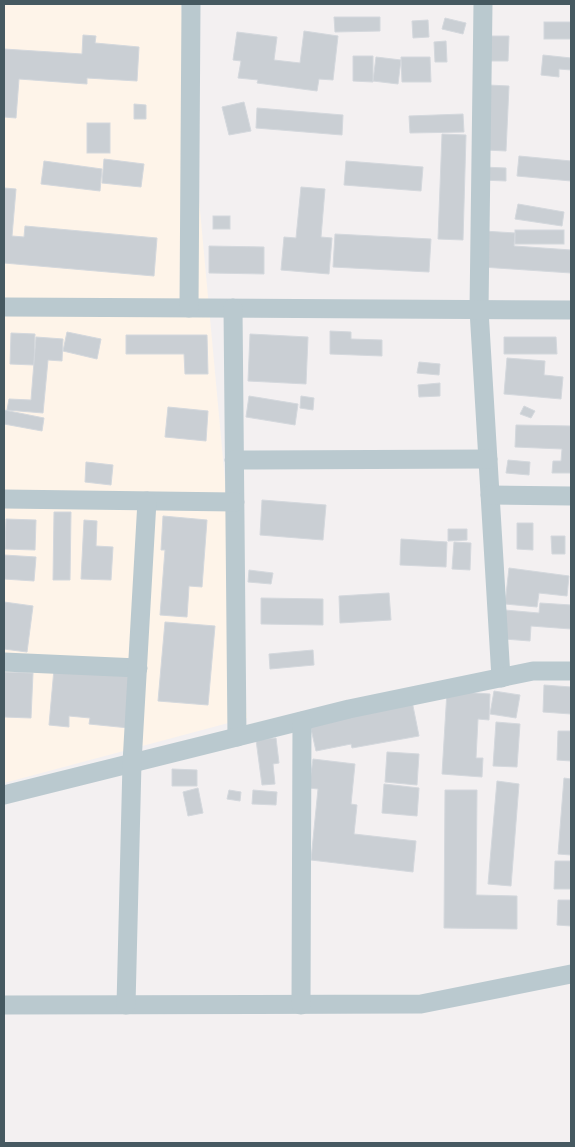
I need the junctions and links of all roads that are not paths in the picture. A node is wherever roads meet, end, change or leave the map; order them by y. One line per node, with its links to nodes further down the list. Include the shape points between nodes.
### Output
1 (191, 4): 4 (street)
2 (483, 4): 6 (street)
3 (4, 307): 4 (street)
4 (189, 308): 5 (street)
5 (232, 308): 6 (street); 8 (street)
6 (479, 310): 7 (street); 9 (street)
7 (571, 310)
8 (234, 460): 9 (street); 14 (street)
9 (488, 460): 10 (street)
10 (490, 495): 11 (street); 18 (street)
11 (571, 496)
12 (4, 499): 13 (street)
13 (147, 501): 14 (street); 16 (street)
14 (235, 502): 20 (street)
15 (4, 662): 16 (street)
16 (138, 668): 21 (street)
17 (571, 671): 18 (street, via 533,670)
18 (501, 678): 19 (street)
19 (302, 721): 20 (street); 26 (street)
20 (237, 737): 21 (street)
21 (132, 763): 22 (street); 25 (street)
22 (4, 795)
23 (571, 974): 26 (street, via 421,1004)
24 (4, 1005): 25 (street)
25 (126, 1005): 26 (street)
26 (301, 1005)

